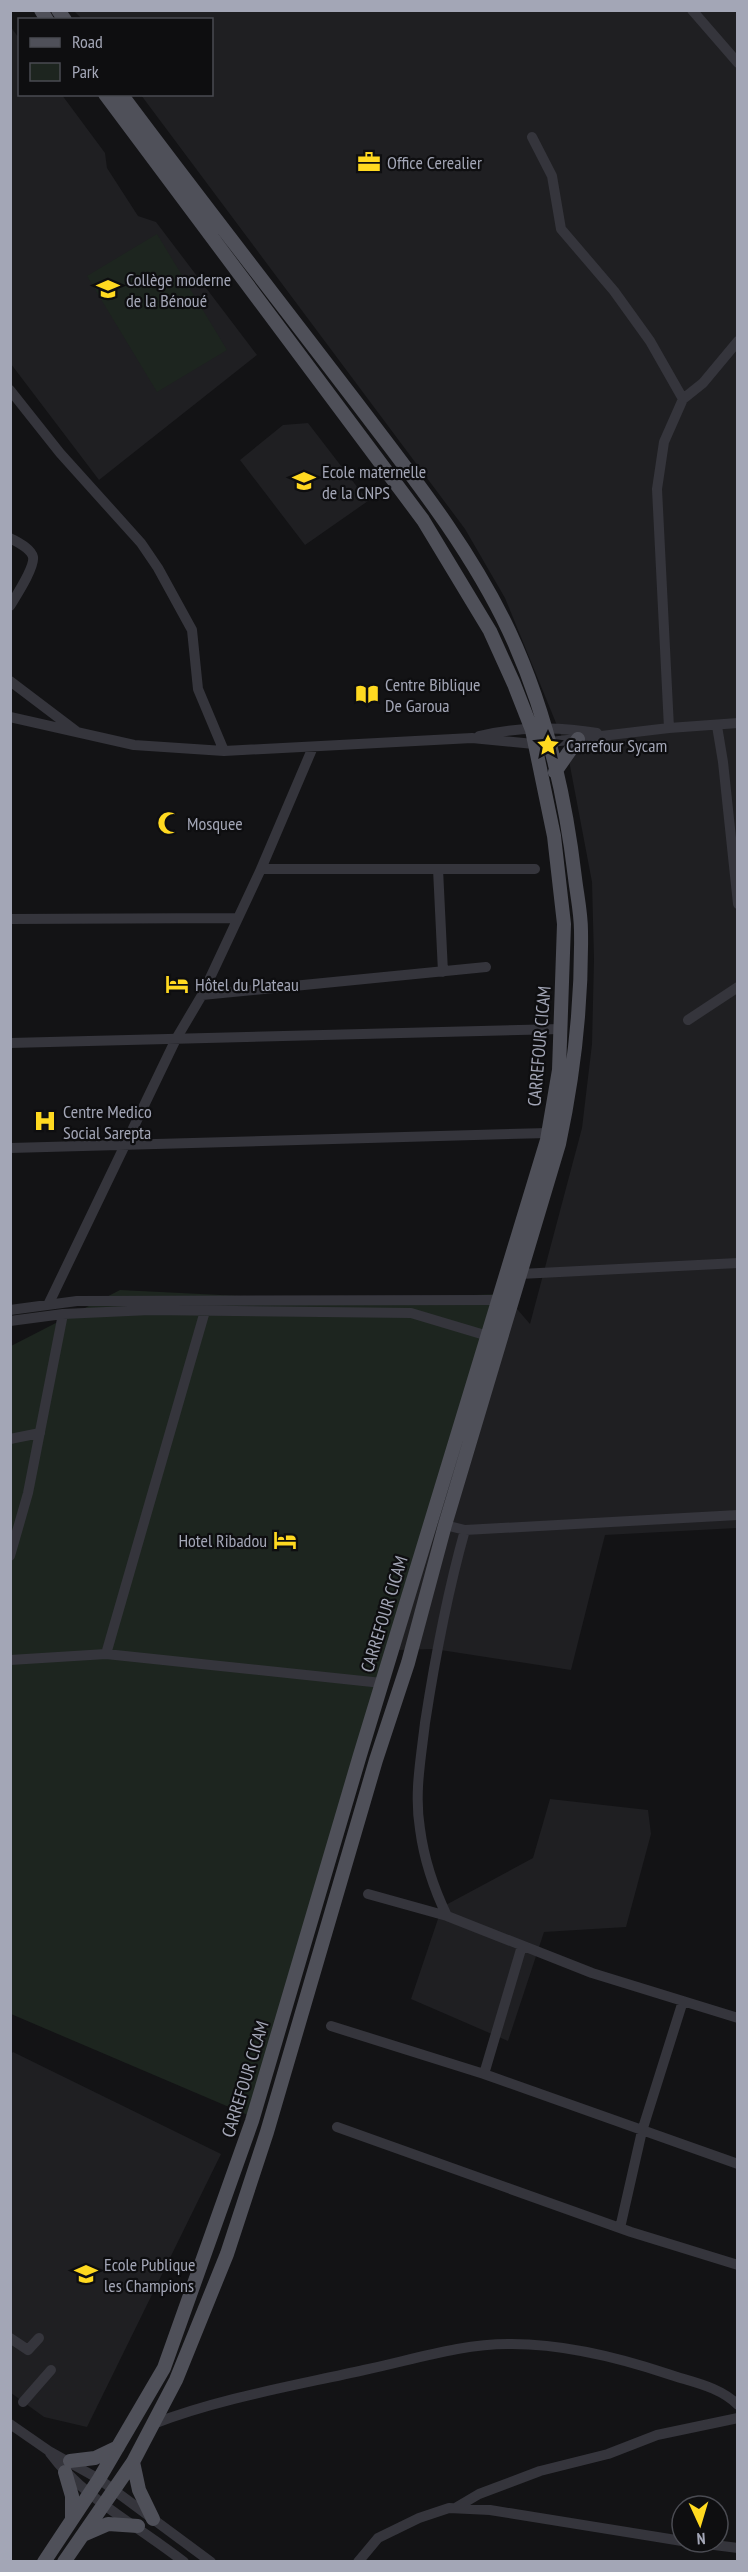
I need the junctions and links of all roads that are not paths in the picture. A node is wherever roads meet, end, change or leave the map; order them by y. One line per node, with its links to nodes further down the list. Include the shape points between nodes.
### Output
1 (692, 10): 2 (street)
2 (738, 63)
3 (107, 96): 6 (main road)
4 (122, 96): 6 (main road)
5 (532, 137): 9 (street, via 552,176 561,229 650,341)
6 (173, 174): 19 (main road, via 423,520 490,631)
7 (738, 341): 9 (street)
8 (11, 392): 22 (street, via 158,568 192,630 198,689)
9 (683, 399): 16 (street, via 664,442 657,489)
10 (10, 538): 11 (street, via 33,557)
11 (10, 606)
12 (10, 681): 17 (street)
13 (10, 717): 17 (street)
14 (738, 723): 15 (street)
15 (717, 726): 16 (street); 27 (street)
16 (669, 728): 18 (street)
17 (79, 734): 22 (street, via 134,745)
18 (603, 735): 19 (street, via 571,729); 20 (street)
19 (540, 737): 20 (street); 21 (street, via 500,731 472,738); 23 (main road); 35 (main road, CARREFOUR CICAM, via 564,924)
20 (578, 740): 23 (main road)
21 (313, 747): 22 (street); 24 (street)
22 (224, 751)
23 (555, 772): 42 (main road, via 571,841 581,929 576,1044 559,1144)
24 (261, 869): 25 (street); 28 (street)
25 (438, 869): 26 (street); 31 (street)
26 (535, 869)
27 (738, 904)
28 (237, 918): 29 (street); 33 (street)
29 (10, 919)
30 (486, 967): 31 (street)
31 (443, 972): 33 (street)
32 (738, 987): 34 (street)
33 (202, 995): 36 (street)
34 (688, 1020)
35 (561, 1029): 36 (street); 38 (main road, CARREFOUR CICAM, via 559,1070)
36 (176, 1039): 37 (street); 39 (street)
37 (10, 1043)
38 (548, 1134): 39 (street); 43 (main road, CARREFOUR CICAM)
39 (126, 1144): 40 (street); 44 (street)
40 (10, 1148)
41 (738, 1263): 42 (street)
42 (520, 1274): 53 (main road)
43 (499, 1300): 44 (street, via 77,1301); 49 (main road, CARREFOUR CICAM)
44 (48, 1305): 45 (street)
45 (10, 1310)
46 (205, 1311): 47 (street); 49 (street, via 411,1313); 56 (street)
47 (63, 1314): 48 (street); 50 (street)
48 (10, 1321)
49 (488, 1336): 58 (main road, CARREFOUR CICAM)
50 (40, 1433): 51 (street); 55 (street)
51 (10, 1439)
52 (738, 1515): 54 (street)
53 (445, 1525): 54 (street); 78 (main road, via 408,1663 245,2199 180,2370)
54 (465, 1530): 60 (street, via 432,1674 417,1783 419,1828 435,1890)
55 (10, 1556)
56 (106, 1654): 57 (street); 58 (street)
57 (10, 1660)
58 (382, 1683): 79 (main road, CARREFOUR CICAM, via 252,2121 164,2368)
59 (368, 1894): 60 (street)
60 (447, 1916): 61 (street)
61 (522, 1946): 62 (street); 65 (street)
62 (683, 2001): 63 (street); 67 (street)
63 (738, 2018)
64 (331, 2026): 65 (street)
65 (484, 2074): 67 (street)
66 (337, 2127): 69 (street)
67 (642, 2131): 68 (street); 69 (street)
68 (738, 2163)
69 (620, 2228): 70 (street)
70 (738, 2265)
71 (10, 2338): 72 (street, via 28,2350)
72 (39, 2338)
73 (51, 2370): 74 (street)
74 (23, 2402)
75 (738, 2405): 78 (street, via 710,2387 598,2354 511,2343 443,2352 257,2393 186,2411)
76 (738, 2418): 86 (street, via 657,2435 608,2454 540,2471 488,2490)
77 (10, 2424): 81 (street)
78 (153, 2424): 80 (main road)
79 (118, 2447): 81 (main road); 82 (main road, CARREFOUR CICAM)
80 (133, 2462): 83 (main road); 87 (main road, via 139,2490)
81 (67, 2466): 82 (street); 84 (street); 88 (main road)
82 (99, 2479): 83 (street); 84 (main road, CARREFOUR CICAM)
83 (115, 2490): 85 (main road); 87 (street)
84 (90, 2493): 85 (street); 88 (main road, CARREFOUR CICAM)
85 (105, 2504): 89 (street); 90 (main road)
86 (457, 2507): 91 (street); 96 (street, via 429,2514 378,2538)
87 (153, 2519): 95 (street)
88 (71, 2522): 92 (main road, CARREFOUR CICAM)
89 (138, 2526): 90 (main road, via 108,2524); 94 (street)
90 (83, 2535): 93 (main road)
91 (670, 2539)
92 (44, 2562)
93 (64, 2562)
94 (184, 2562)
95 (211, 2562)
96 (358, 2562)

